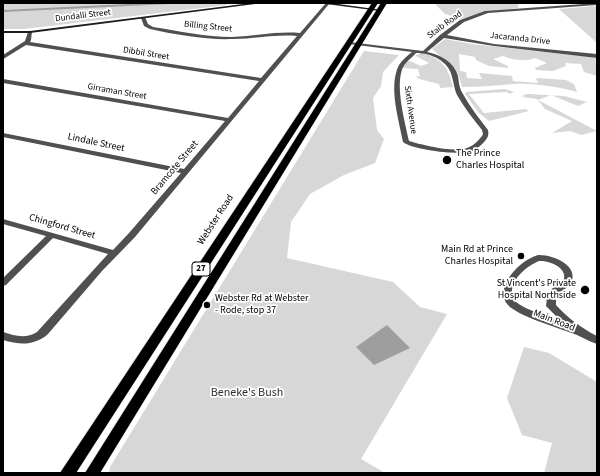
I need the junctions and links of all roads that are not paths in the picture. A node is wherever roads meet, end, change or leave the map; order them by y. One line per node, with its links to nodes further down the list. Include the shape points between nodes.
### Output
1 (261, 3): 8 (street, Dundalli Street)
2 (323, 3): 6 (street); 11 (street, Bramcote Street)
3 (375, 3): 6 (main road, Webster Road / 27)
4 (384, 3): 7 (main road, Webster Road / 27)
5 (597, 4): 12 (street, Staib Road, via 487,12 466,18)
6 (371, 9): 7 (street); 14 (main road, Webster Road / 27)
7 (380, 10): 14 (main road, Webster Road / 27)
8 (143, 18): 10 (street, Dundalli Street); 11 (street, Billing Street, via 146,25 152,28 220,37 276,33)
9 (3, 32): 10 (street, Dundalli Street)
10 (30, 32): 13 (street, via 30,40)
11 (301, 35): 21 (street, Bramcote Street)
12 (442, 36): 17 (street, Staib Road); 18 (street, Jacaranda Drive, via 494,45)
13 (26, 43): 19 (street); 21 (street, Dibbil Street)
14 (354, 44): 15 (street); 33 (main road, Webster Road / 27); 34 (main road, Webster Road / 27)
15 (396, 48): 16 (street); 20 (street)
16 (416, 51): 17 (street); 20 (street)
17 (424, 52): 20 (street, Sixth Avenue, via 442,58 449,65 455,74 457,87 466,106 485,130 486,134 470,149 463,151 420,147 406,142 398,91 398,77)
18 (597, 56)
19 (3, 57)
20 (406, 58)
21 (263, 80): 23 (street, Bramcote Street)
22 (3, 81): 23 (street, Girraman Street)
23 (229, 120): 25 (street, Bramcote Street)
24 (3, 134): 25 (street, Lindale Street)
25 (186, 172): 28 (street, Bramcote Street)
26 (3, 221): 27 (street, Chingford Street)
27 (52, 235): 28 (street, Chingford Street); 29 (street)
28 (114, 253): 31 (street, Bramcote Street, via 45,332 33,340 23,341)
29 (3, 283)
30 (579, 331): 30 (street, Main Road, via 511,303 509,288 514,274 539,258 549,259 562,266 568,273 567,280 552,294 551,306 559,316); 32 (street, Main Road)
31 (3, 336)
32 (597, 340)
33 (67, 473)
34 (92, 473)

